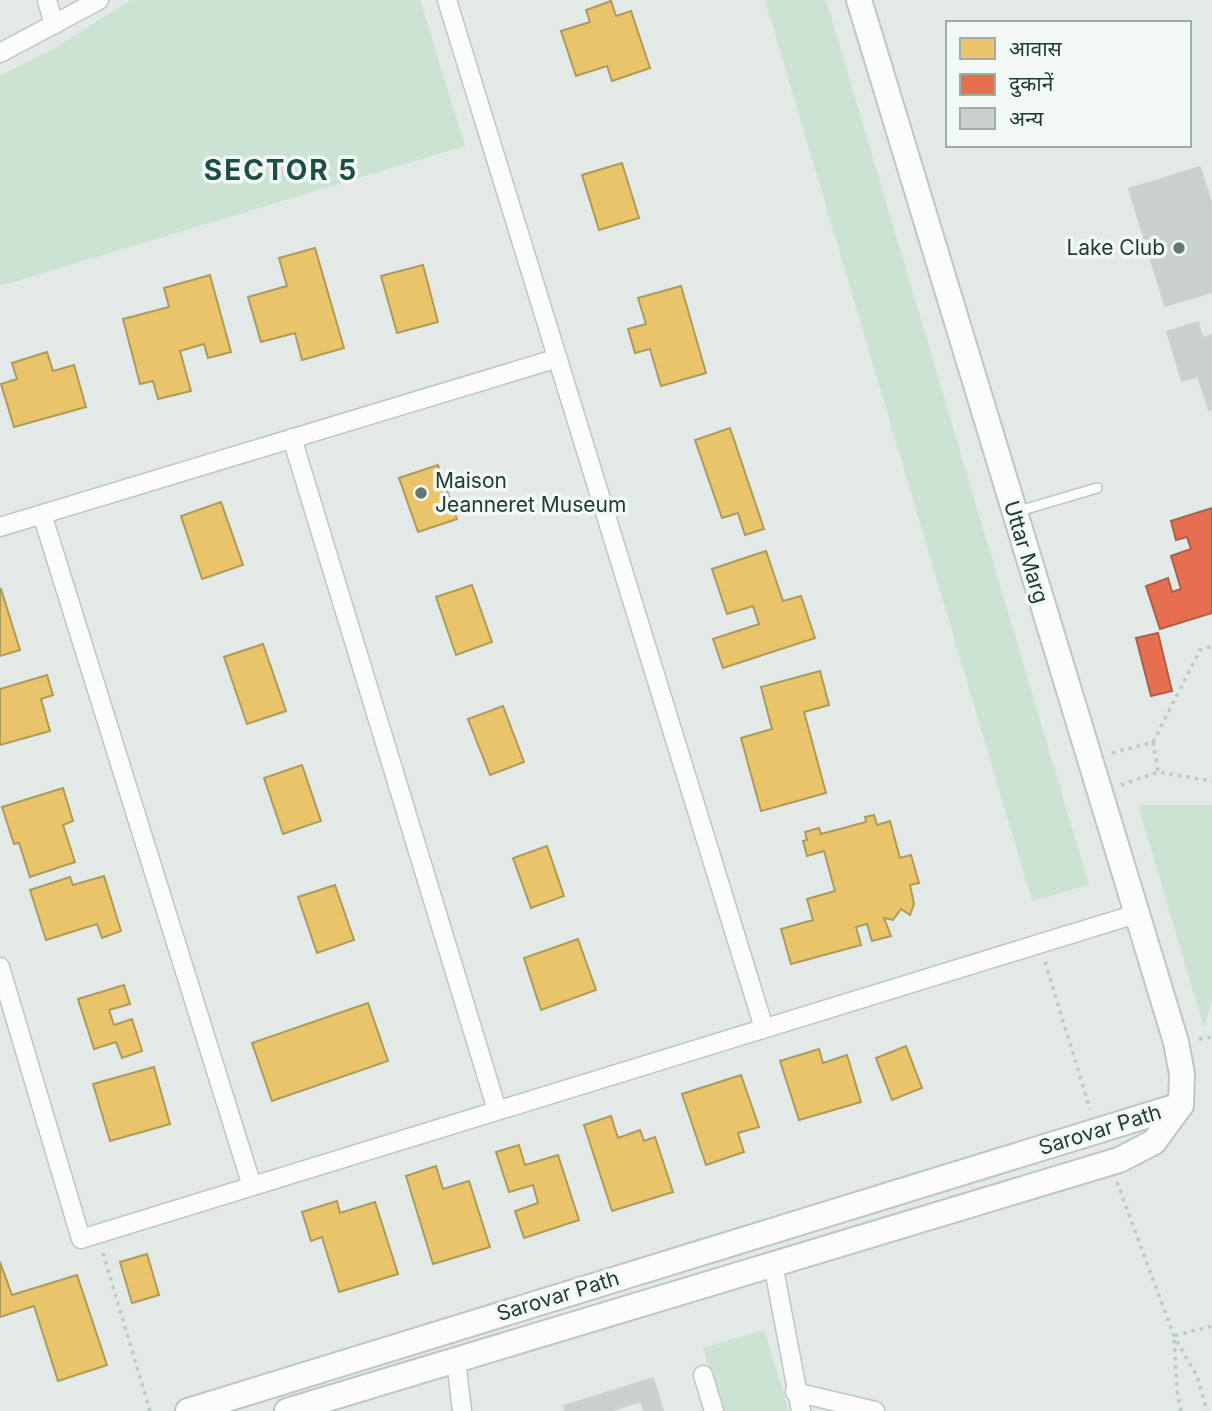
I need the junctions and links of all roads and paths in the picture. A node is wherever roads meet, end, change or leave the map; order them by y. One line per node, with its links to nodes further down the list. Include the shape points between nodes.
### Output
1 (47, 0): 5 (street)
2 (99, 0): 5 (street)
3 (447, 0): 7 (street)
4 (859, 0): 10 (main road, Uttar Marg)
5 (54, 24): 6 (street)
6 (0, 53)
7 (558, 358): 8 (street); 21 (street)
8 (292, 438): 11 (street); 23 (street)
9 (1097, 488): 10 (lane)
10 (1015, 513): 15 (main road, Uttar Marg)
11 (42, 514): 12 (street); 24 (street)
12 (0, 527)
13 (1212, 646): 14 (path, via 1200,650)
14 (1153, 742): 15 (path); 16 (path)
15 (1090, 760): 18 (main road, Uttar Marg)
16 (1158, 772): 17 (path); 18 (path)
17 (1212, 781)
18 (1100, 793): 19 (main road, Uttar Marg)
19 (1136, 914): 21 (street); 22 (main road, Uttar Marg, via 1176,1042)
20 (0, 967): 25 (street, via 81,1239)
21 (764, 1028): 23 (street)
22 (1181, 1105): 26 (main road, Sarovar Path, via 1154,1142 1119,1160); 32 (main road, Sarovar Path)
23 (497, 1110): 24 (street)
24 (252, 1186): 25 (street)
25 (97, 1234): 31 (path)
26 (773, 1264): 28 (main road, Sarovar Path); 30 (street)
27 (1212, 1326): 38 (path, via 1174,1336)
28 (456, 1360): 33 (main road, Sarovar Path); 34 (street)
29 (703, 1375): 35 (street)
30 (795, 1392): 36 (street); 37 (street)
31 (150, 1411)
32 (188, 1411)
33 (286, 1411)
34 (462, 1411)
35 (714, 1411)
36 (801, 1411)
37 (875, 1411)
38 (1181, 1411)

